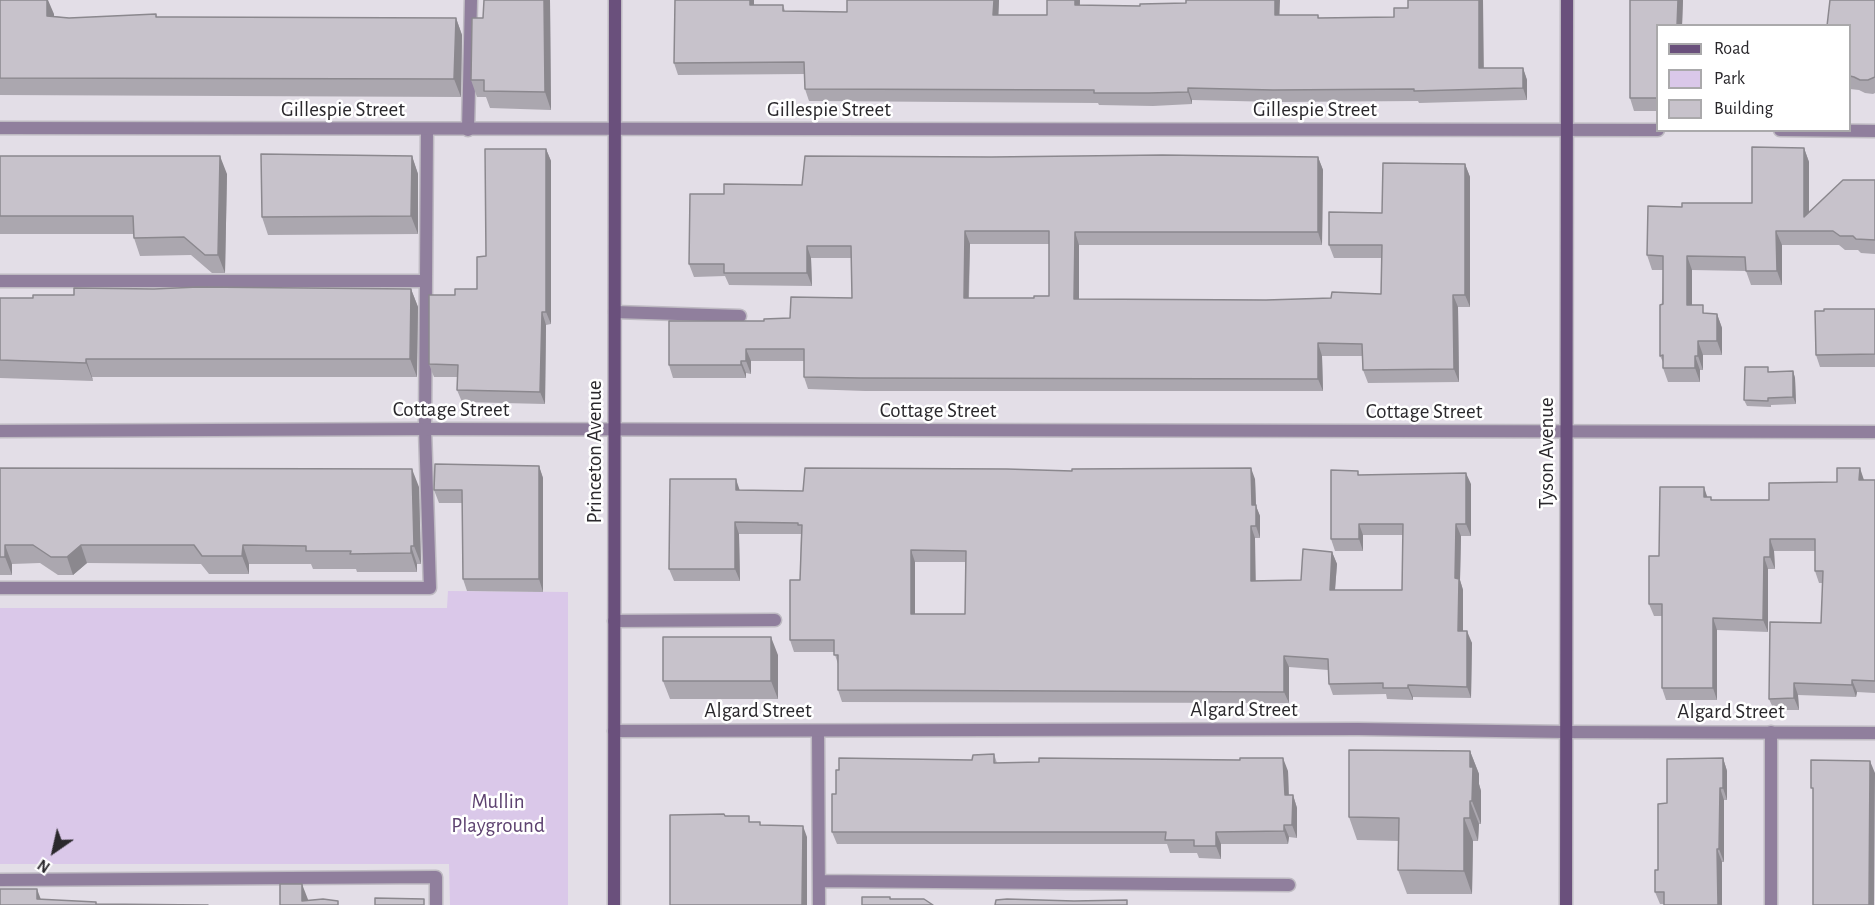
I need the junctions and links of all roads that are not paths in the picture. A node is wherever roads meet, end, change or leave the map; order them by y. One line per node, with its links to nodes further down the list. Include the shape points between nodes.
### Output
1 (471, 0): 6 (street)
2 (615, 0): 7 (street, Princeton Avenue)
3 (1567, 0): 8 (street, Tyson Avenue)
4 (0, 129): 5 (street, Gillespie Street)
5 (427, 129): 6 (street, Gillespie Street); 13 (street)
6 (468, 130): 7 (street, Gillespie Street)
7 (615, 130): 8 (street, Gillespie Street); 14 (street, Princeton Avenue)
8 (1567, 130): 9 (street, Gillespie Street); 19 (street, Tyson Avenue)
9 (1656, 130)
10 (1851, 131): 11 (street)
11 (1875, 131)
12 (0, 280): 13 (street)
13 (426, 281): 16 (street)
14 (615, 312): 15 (street); 17 (street, Princeton Avenue)
15 (740, 316)
16 (425, 429): 17 (street, Cottage Street); 18 (street, Cottage Street); 21 (street, via 430,588)
17 (615, 429): 19 (street, Cottage Street); 23 (street, Princeton Avenue)
18 (0, 431)
19 (1567, 431): 20 (street, Cottage Street); 26 (street, Tyson Avenue)
20 (1875, 432)
21 (0, 588)
22 (776, 620): 23 (street)
23 (614, 621): 24 (street, Princeton Avenue)
24 (614, 731): 25 (street, Algard Street); 33 (street, Princeton Avenue)
25 (818, 731): 26 (street, Algard Street); 30 (street)
26 (1566, 732): 27 (street, Algard Street); 35 (street, Tyson Avenue)
27 (1771, 732): 28 (street, Algard Street); 36 (street)
28 (1875, 733)
29 (0, 880): 32 (street, via 436,877)
30 (819, 881): 31 (street); 34 (street)
31 (1289, 885)
32 (436, 905)
33 (614, 905)
34 (819, 905)
35 (1566, 905)
36 (1771, 905)

